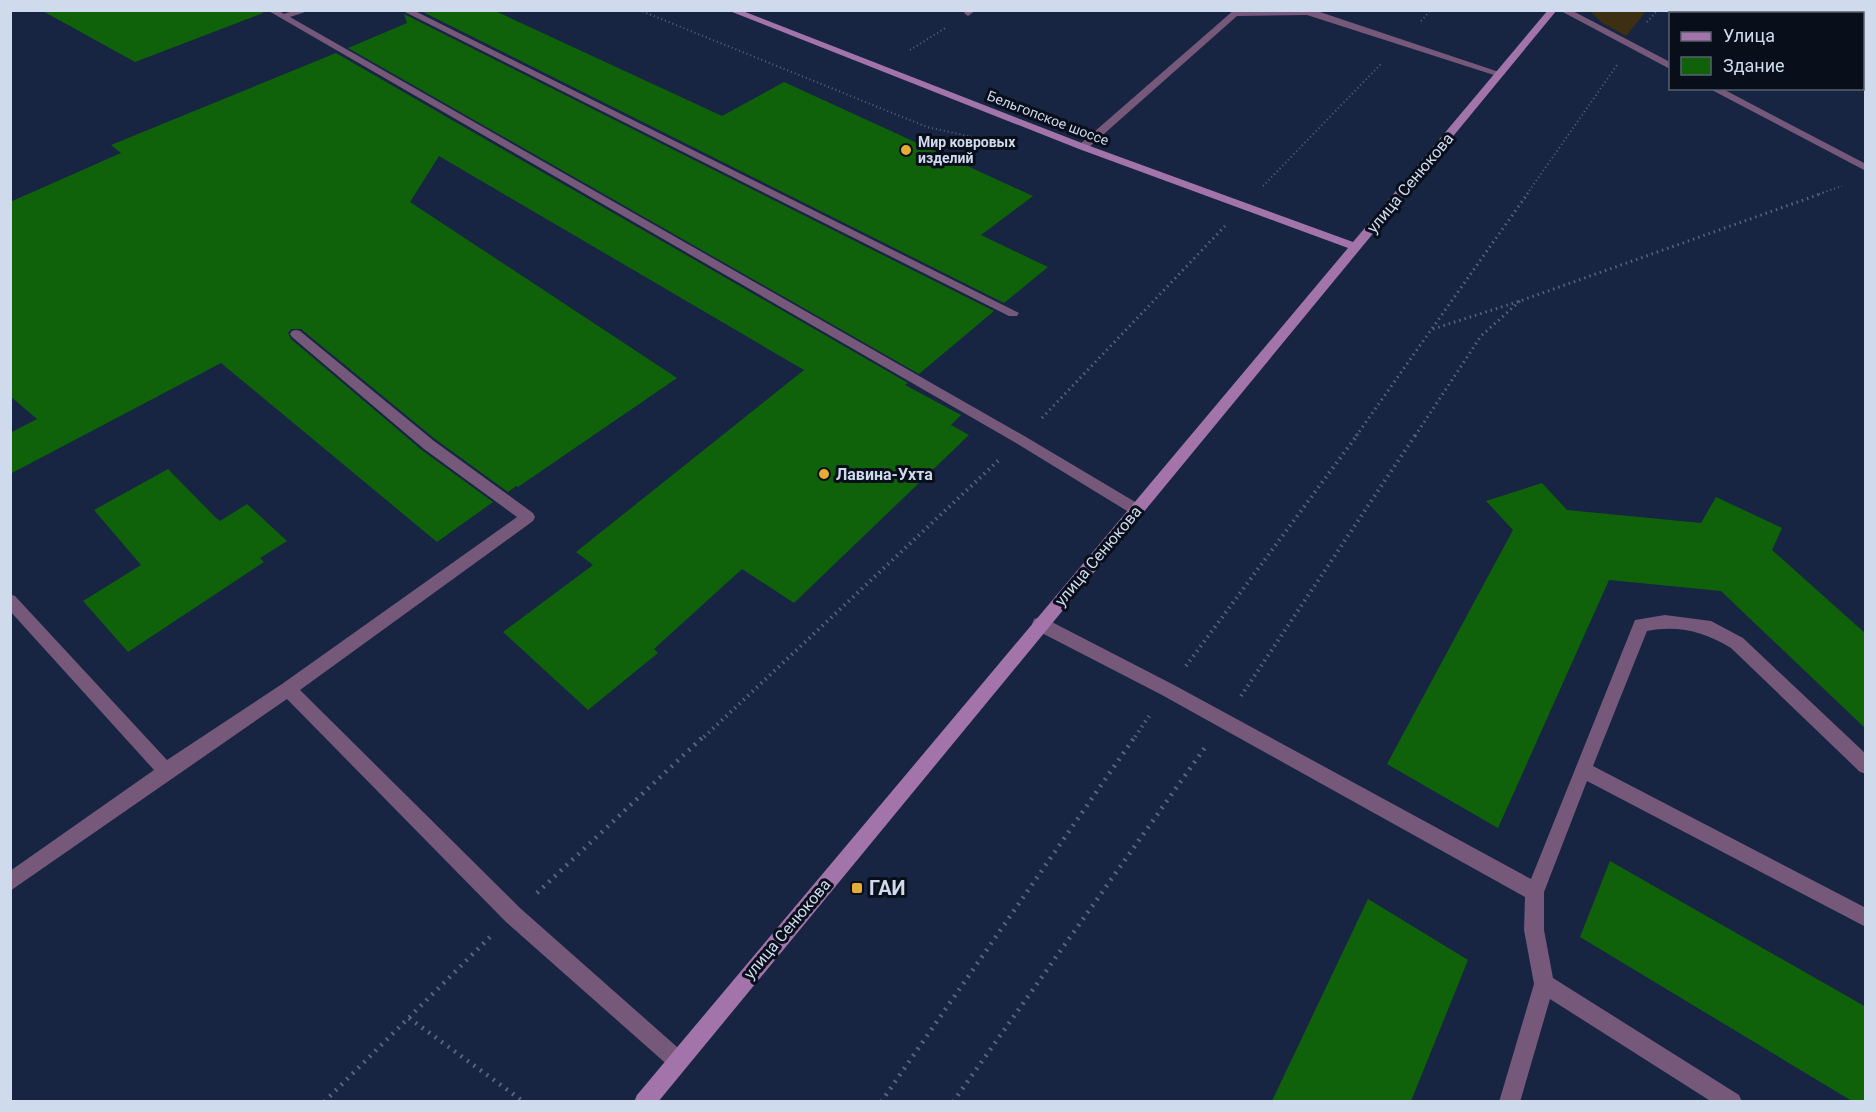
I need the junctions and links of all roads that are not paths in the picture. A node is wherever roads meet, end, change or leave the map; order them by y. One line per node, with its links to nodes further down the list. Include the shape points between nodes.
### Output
1 (270, 10): 9 (lane)
2 (306, 10): 9 (lane)
3 (405, 10): 16 (lane)
4 (731, 10): 13 (main road, Бельгопское шоссе)
5 (1553, 10): 11 (main road, улица Сенюкова)
6 (1563, 10): 10 (lane)
7 (1309, 11): 8 (lane); 11 (lane)
8 (1232, 12): 13 (lane)
9 (282, 17): 18 (lane)
10 (1669, 65)
11 (1500, 74): 15 (main road, улица Сенюкова)
12 (1717, 90): 14 (lane)
13 (1083, 147): 15 (main road, Бельгопское шоссе)
14 (1866, 168)
15 (1357, 248): 18 (main road, улица Сенюкова)
16 (1013, 313)
17 (296, 334): 21 (lane, via 429,445 528,518)
18 (1137, 510): 20 (main road, улица Сенюкова)
19 (10, 600): 24 (lane)
20 (1040, 624): 26 (lane); 29 (main road, улица Сенюкова)
21 (288, 689): 24 (lane); 29 (lane, via 513,915)
22 (1866, 766): 23 (lane, via 1737,643 1711,628 1665,621 1641,625)
23 (1583, 770): 26 (lane); 27 (lane)
24 (166, 771): 25 (lane)
25 (10, 882)
26 (1535, 892): 28 (lane, via 1534,930)
27 (1866, 918)
28 (1544, 984): 31 (lane); 32 (lane)
29 (678, 1061): 30 (main road, улица Сенюкова)
30 (644, 1101)
31 (1509, 1101)
32 (1732, 1101)

